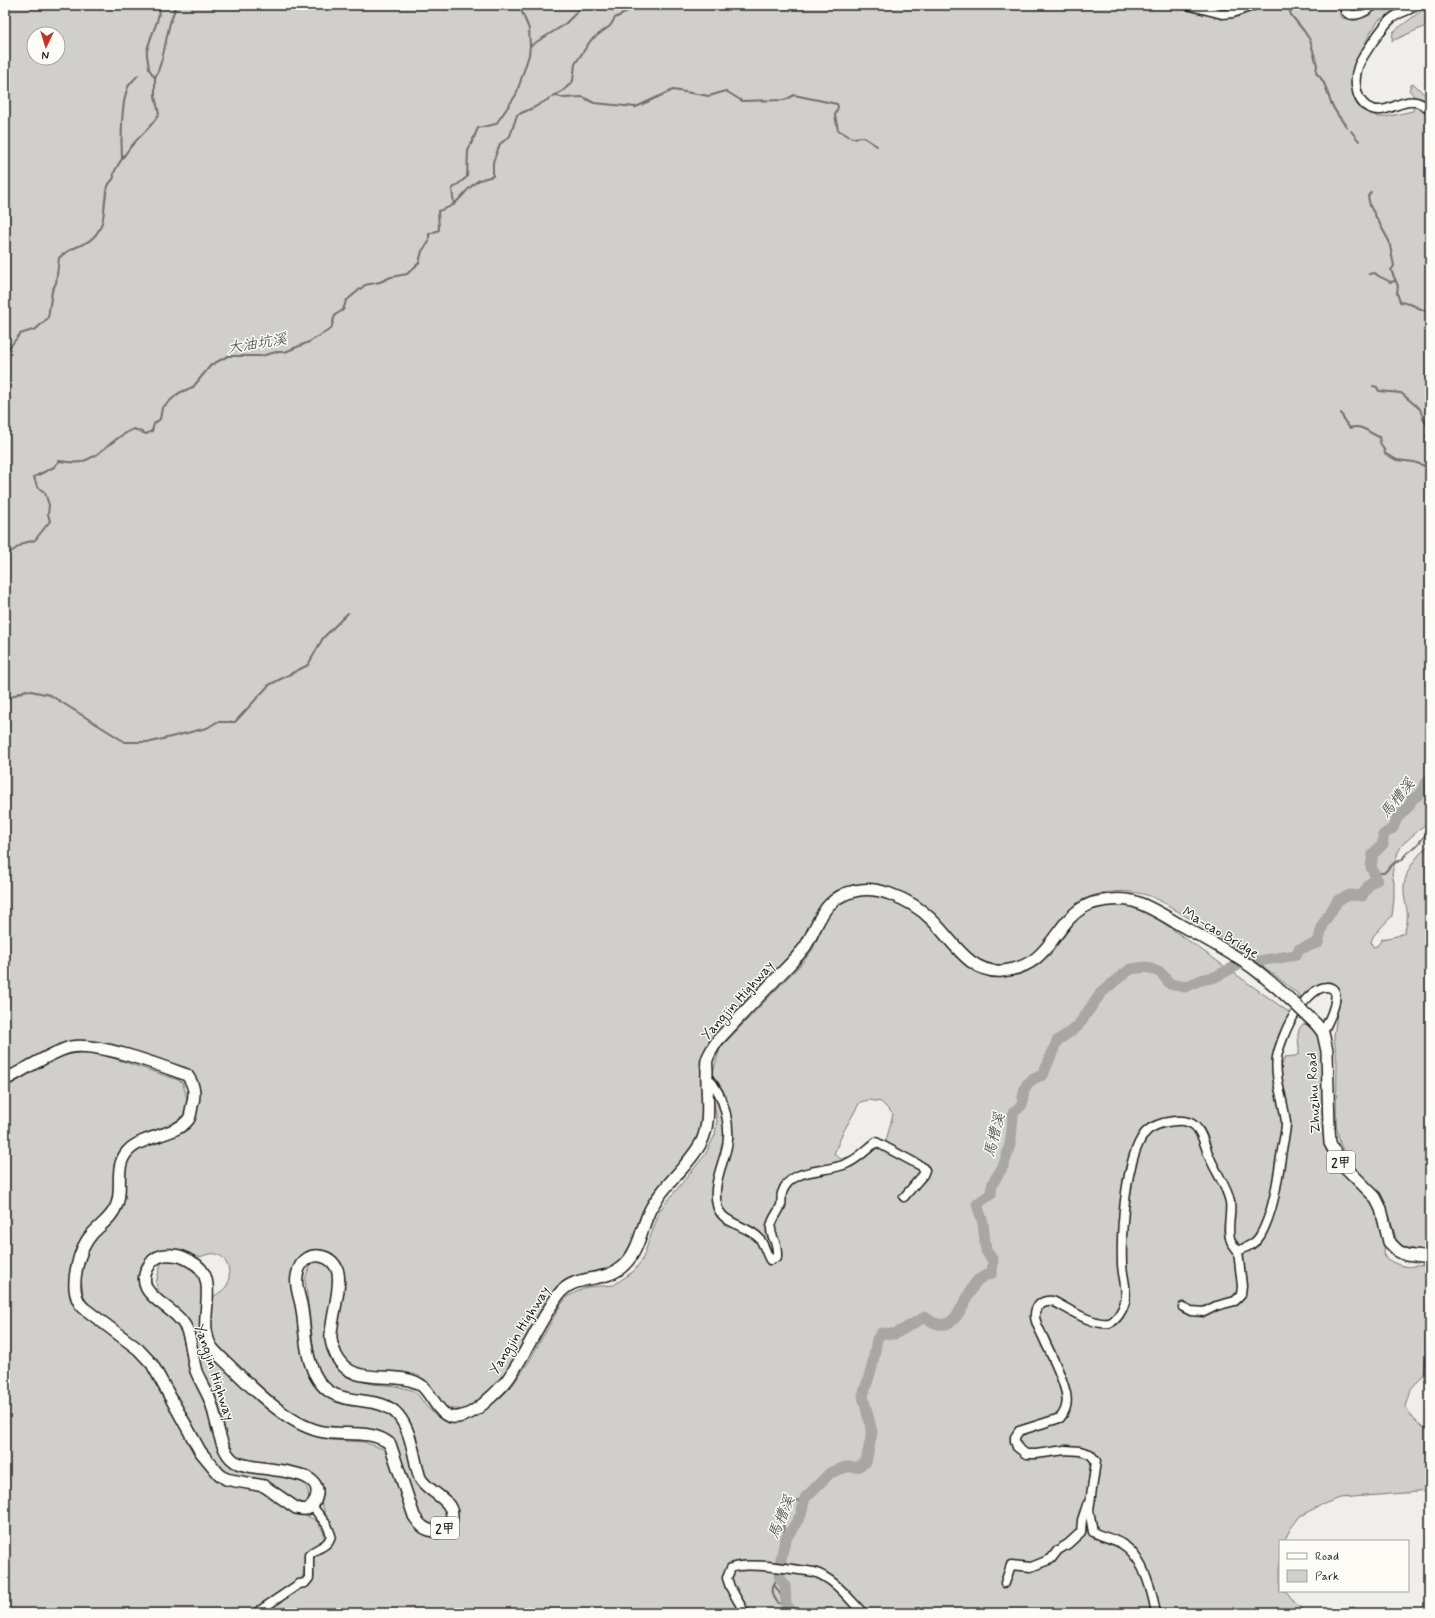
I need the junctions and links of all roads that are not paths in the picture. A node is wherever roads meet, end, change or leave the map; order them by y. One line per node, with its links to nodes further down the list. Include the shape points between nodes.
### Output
1 (1188, 5): 2 (street, via 1222,14)
2 (1255, 5)
3 (1346, 5): 4 (street, via 1347,14 1353,15 1368,11)
4 (1374, 5)
5 (1417, 5): 6 (street, via 1390,20 1364,56 1358,66 1358,96 1360,102 1372,109 1386,110 1406,102 1416,102)
6 (1430, 109)
7 (1093, 903): 8 (main road, Ma-cao Bridge / 2甲, bridge, via 1109,900 1131,901 1171,920 1253,968); 9 (main road, Yangjin Highway / 2甲, via 1071,916 1039,957 1021,968 1001,971 990,970 969,960 931,919 907,901 875,890 862,889 842,894 828,906 805,947 718,1040 707,1061)
8 (1320, 1029): 12 (street, via 1335,1003 1336,994 1330,988 1319,989 1303,1003 1291,1019 1277,1056 1276,1071 1286,1125 1275,1194 1260,1235 1254,1244); 13 (main road, Zhuzihu Road / 2甲, via 1327,1051 1330,1143 1334,1152 1375,1197 1390,1242 1398,1251 1406,1255)
9 (707, 1077): 11 (street, via 714,1084 724,1107 728,1132 726,1153 717,1177 717,1205 727,1220 744,1227 759,1239 770,1260 777,1257 771,1227 774,1215 780,1206 782,1192 793,1177 848,1164 876,1142 925,1170); 16 (main road, Yangjin Highway / 2甲, via 707,1125 702,1141 650,1210 639,1242 624,1265 612,1274 577,1281 563,1289 546,1313 510,1377 485,1402 468,1414 454,1418 445,1415 422,1386 414,1382 365,1376 345,1367 338,1360 330,1338 338,1285 337,1269 328,1259 316,1255 300,1265 296,1284 308,1354 317,1378 324,1387 335,1394 383,1406 397,1414 408,1433 420,1478 451,1511 450,1523 438,1532 428,1530 418,1523 414,1516 390,1444 369,1435 329,1433 306,1427 254,1391 208,1342 205,1333 208,1287 205,1274 200,1267 180,1256 160,1256 152,1262 144,1278 145,1286 150,1296 170,1308 187,1328 196,1371 216,1415 220,1438 227,1456 241,1466 304,1476 315,1485 317,1493)
10 (5, 1080): 16 (main road, via 58,1052 71,1047 91,1046 187,1075 190,1079 195,1091 189,1119 177,1128 133,1146 122,1158 116,1208 82,1247 78,1260 75,1281 78,1302 138,1349 152,1364 200,1451 219,1474 226,1479 264,1486 296,1508 302,1510)
11 (904, 1197)
12 (1238, 1251): 14 (street, via 1241,1295 1235,1301 1204,1312); 15 (street, via 1231,1242 1227,1191 1195,1126 1190,1122 1172,1121 1150,1128 1135,1150 1131,1167 1123,1229 1125,1302 1120,1313 1109,1323 1092,1322 1053,1301 1041,1303 1037,1308 1035,1316 1039,1329 1064,1385 1066,1407 1060,1418 1019,1431 1014,1441 1026,1454 1065,1450 1090,1454 1096,1461)
13 (1430, 1258)
14 (1183, 1308)
15 (1090, 1495): 17 (street, via 1081,1532 1058,1550 1051,1559 1031,1567 1011,1565); 21 (street, via 1089,1510 1093,1532 1123,1544 1136,1558 1145,1574)
16 (312, 1506): 18 (street, via 327,1525 331,1535 329,1542 309,1555 309,1578 305,1583 299,1584)
17 (1005, 1583)
18 (256, 1613)
19 (745, 1613): 20 (street, via 727,1578 731,1568 735,1566 814,1572 833,1581)
20 (863, 1613)
21 (1156, 1613)

